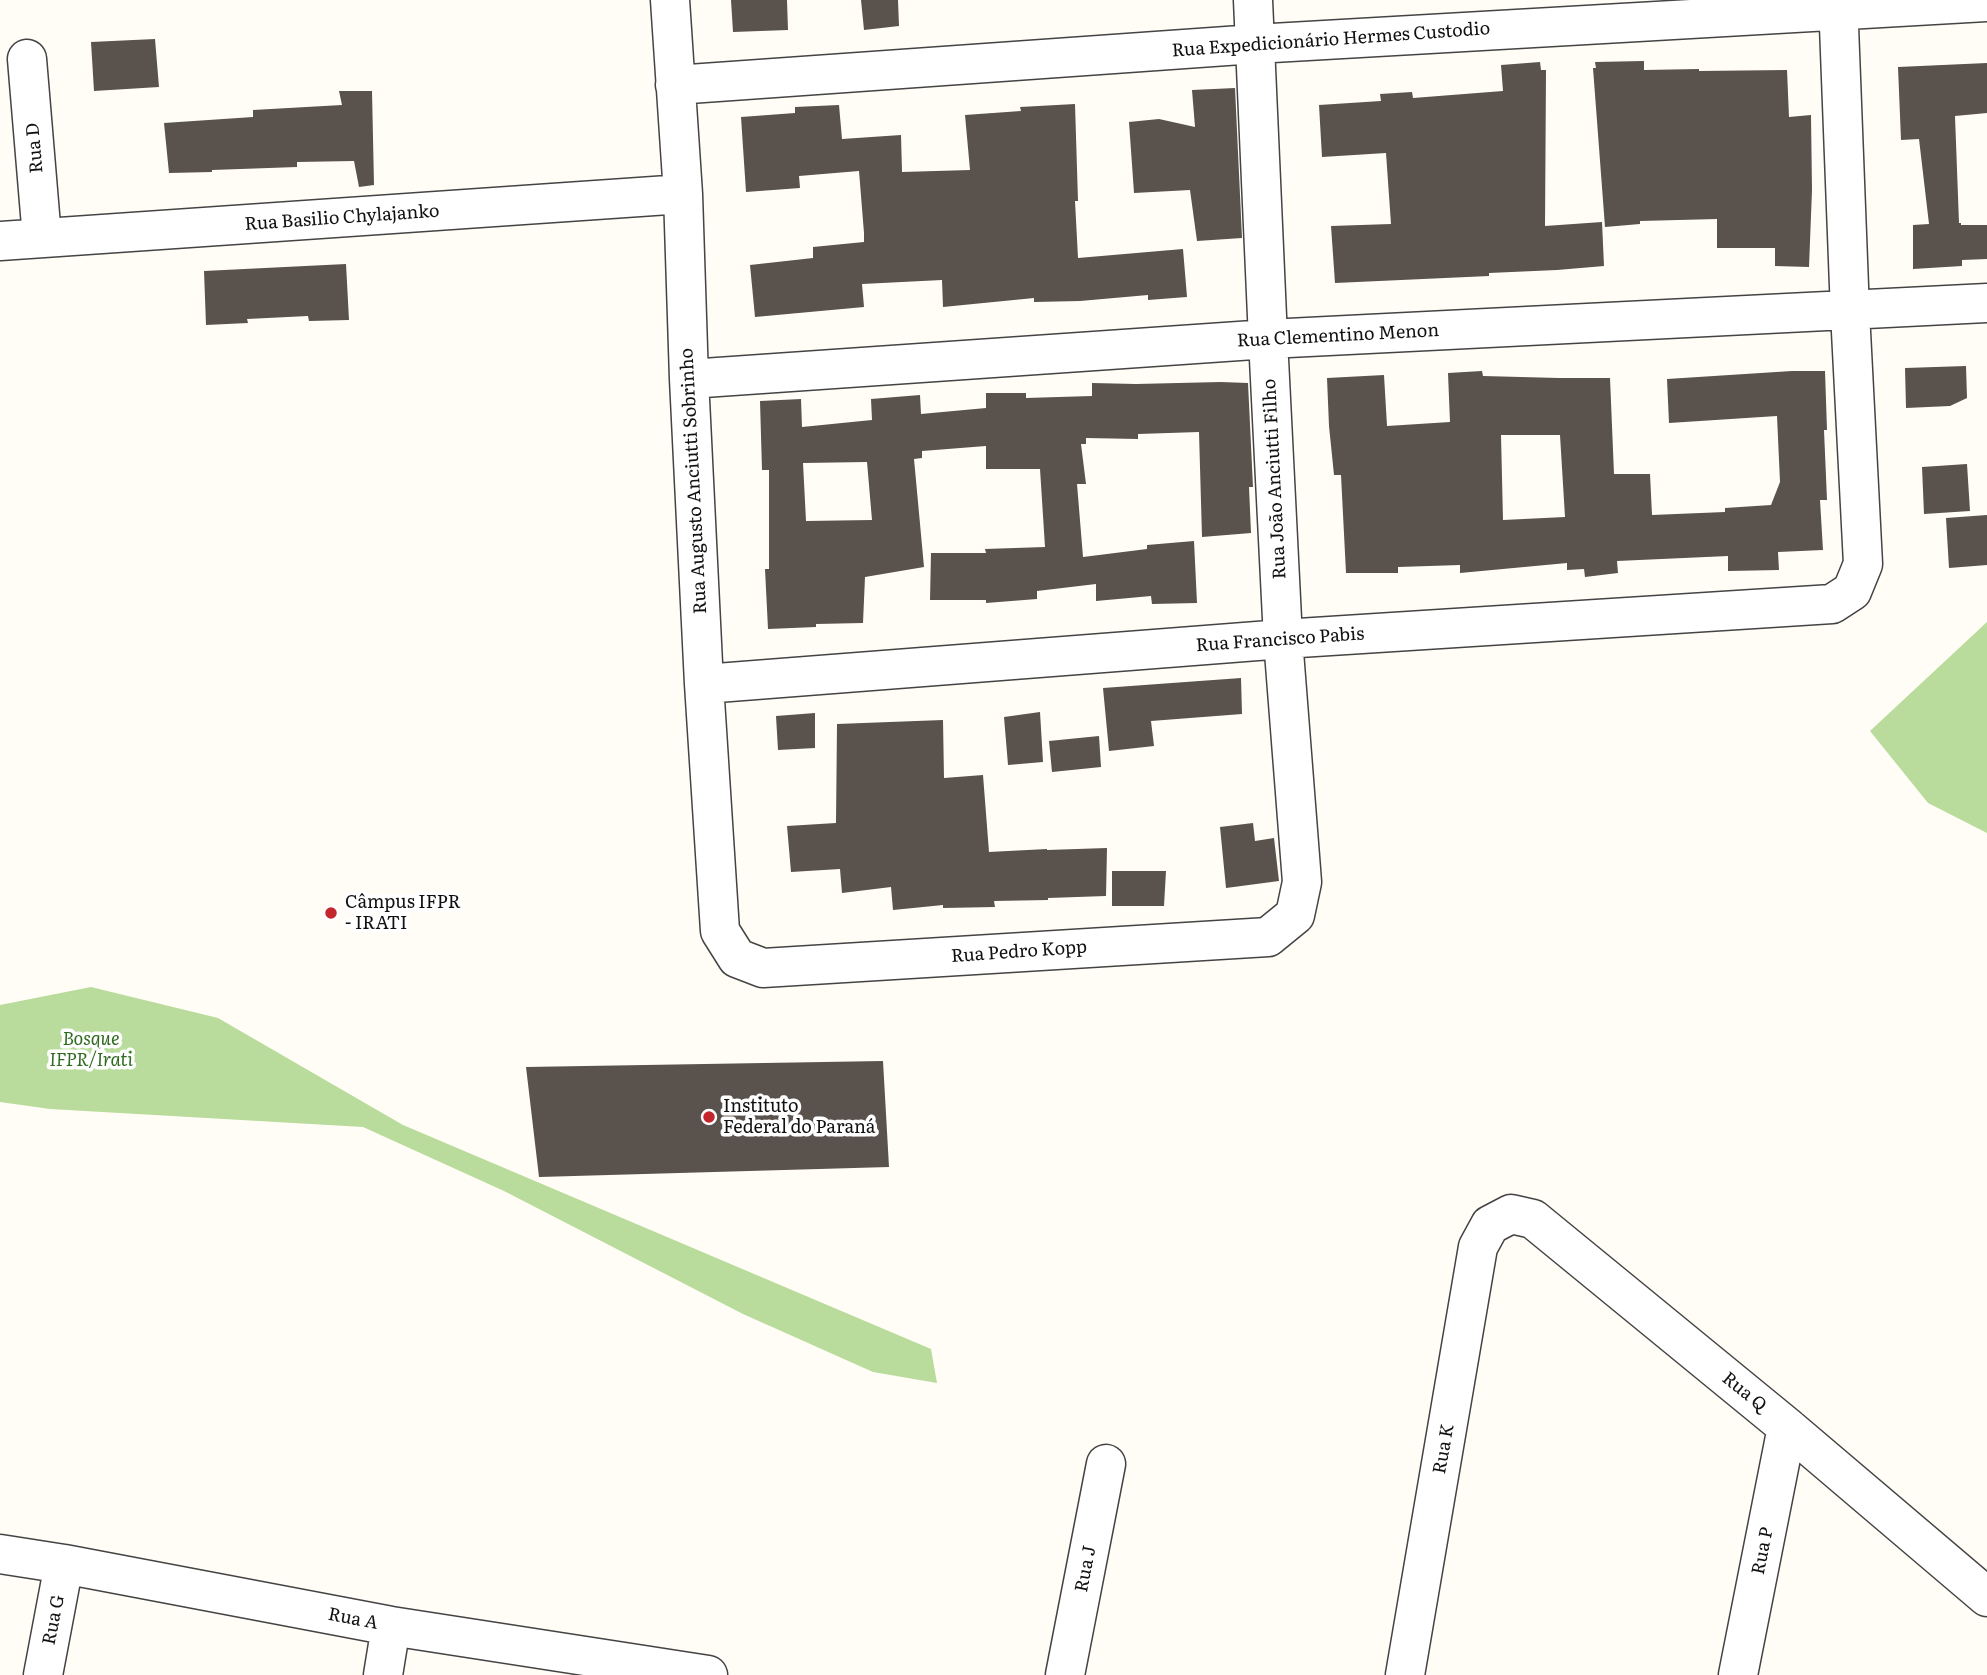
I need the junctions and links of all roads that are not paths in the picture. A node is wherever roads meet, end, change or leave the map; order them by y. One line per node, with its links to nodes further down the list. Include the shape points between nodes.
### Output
1 (670, 0): 7 (street, Rua Augusto Anciutti Sobrinho)
2 (1253, 0): 5 (street, Rua João Anciutti Filho)
3 (1987, 2): 4 (street, Rua Expedicionário Hermes Custodio)
4 (1838, 5): 5 (street, Rua Expedicionário Hermes Custodio); 12 (street)
5 (1255, 44): 7 (street, Rua Expedicionário Hermes Custodio); 13 (street, Rua João Anciutti Filho)
6 (27, 59): 9 (street, Rua D)
7 (675, 85): 8 (street, Rua Augusto Anciutti Sobrinho)
8 (683, 194): 9 (street, Rua Basilio Chylajanko); 14 (street, Rua Augusto Anciutti Sobrinho)
9 (42, 238): 10 (street, Rua Basilio Chylajanko)
10 (0, 241)
11 (1987, 303): 12 (street, Rua Clementino Menon)
12 (1850, 312): 13 (street, Rua Clementino Menon); 15 (street, Rua Francisco Pabis, via 1863,564 1852,591 1832,604)
13 (1268, 339): 14 (street, Rua Clementino Menon); 15 (street, Rua João Anciutti Filho)
14 (689, 379): 16 (street, Rua Augusto Anciutti Sobrinho)
15 (1283, 639): 16 (street, Rua Francisco Pabis); 17 (street, Rua João Anciutti Filho, via 1302,882)
16 (704, 684): 18 (street, Rua Augusto Anciutti Sobrinho, via 720,931)
17 (1295, 915): 18 (street, Rua Pedro Kopp, via 1268,937 764,968)
18 (737, 958)
19 (1490, 1226): 20 (street, Rua Q, via 1511,1214 1532,1219); 30 (street, Rua K, via 1478,1247)
20 (1787, 1427): 24 (street, Rua Q); 31 (street, Rua P)
21 (1106, 1464): 29 (street, Rua J)
22 (0, 1554): 23 (street, Rua A)
23 (64, 1564): 25 (street, Rua A); 26 (street, Rua G)
24 (1987, 1597)
25 (391, 1626): 27 (street); 28 (street, Rua A)
26 (43, 1675)
27 (383, 1675)
28 (708, 1675)
29 (1065, 1675)
30 (1405, 1675)
31 (1738, 1675)

